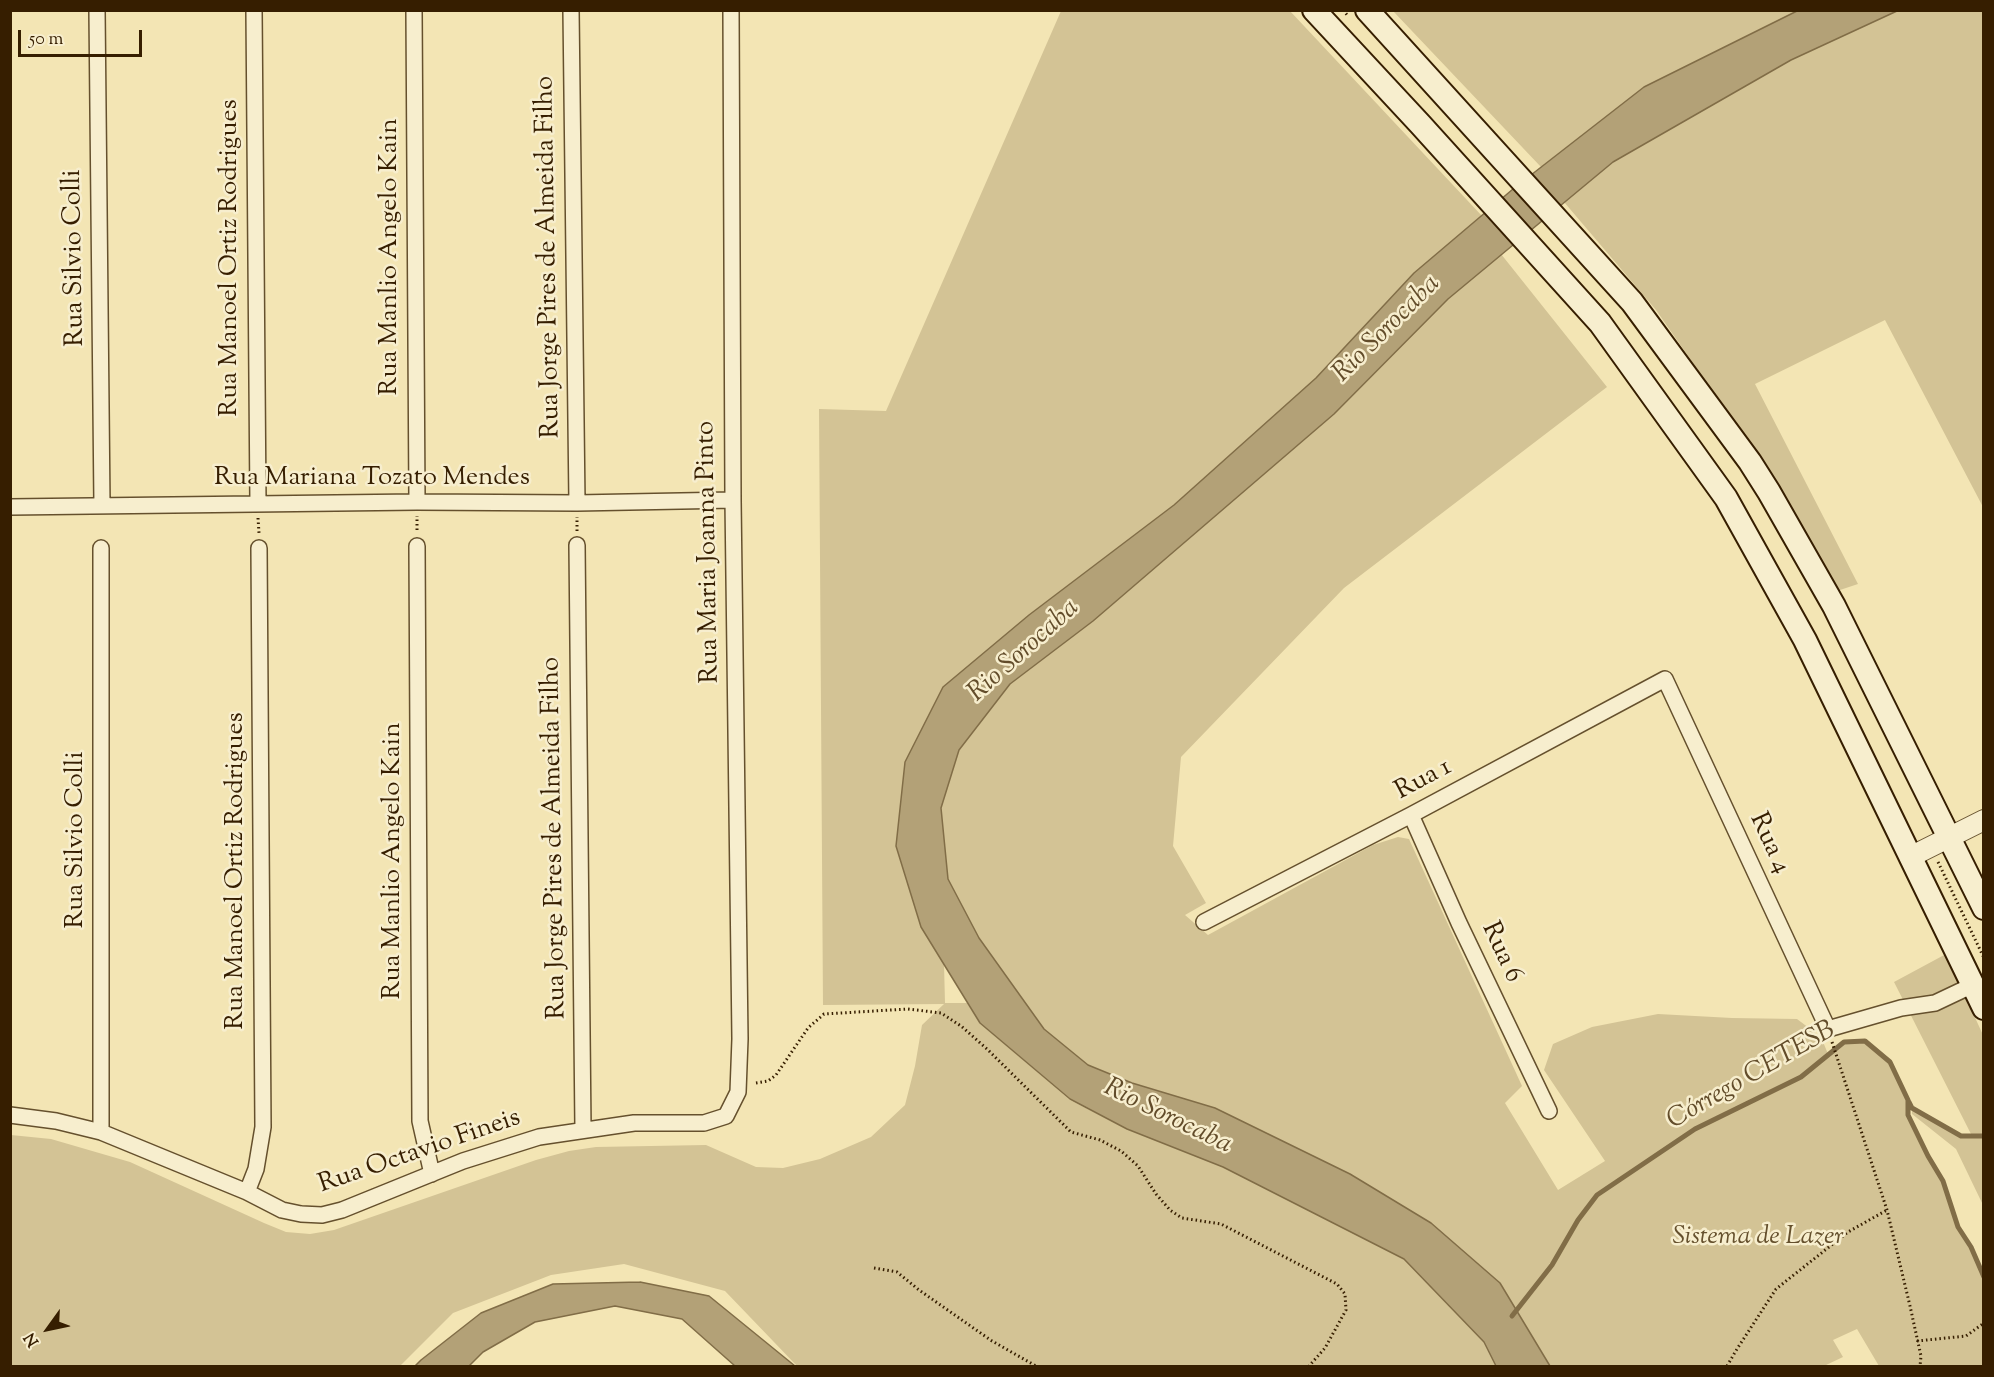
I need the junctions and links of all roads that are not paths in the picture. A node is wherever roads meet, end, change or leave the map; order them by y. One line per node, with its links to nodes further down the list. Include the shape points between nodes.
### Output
1 (98, 10): 12 (street, Rua Silvio Colli)
2 (254, 10): 11 (street, Rua Manoel Ortiz Rodrigues)
3 (414, 10): 9 (street, Rua Manlio Angelo Kain)
4 (571, 10): 10 (street, Rua Jorge Pires de Almeida Filho)
5 (731, 10): 8 (street, Rua Maria Joanna Pinto)
6 (1314, 10): 22 (main road, via 1599,323 1719,488 1805,640)
7 (1367, 10): 21 (main road, via 1632,302 1750,462 1834,606)
8 (733, 500): 10 (street, Rua Mariana Tozato Mendes); 27 (street, Rua Maria Joanna Pinto)
9 (417, 502): 10 (street, Rua Mariana Tozato Mendes); 11 (street, Rua Mariana Tozato Mendes)
10 (577, 503)
11 (258, 504): 12 (street, Rua Mariana Tozato Mendes)
12 (102, 505): 13 (street, Rua Mariana Tozato Mendes)
13 (10, 507)
14 (577, 545): 30 (street, Rua Jorge Pires de Almeida Filho)
15 (417, 546): 32 (street, Rua Manlio Angelo Kain, via 420,1121)
16 (101, 548): 31 (street, Rua Silvio Colli)
17 (260, 548): 33 (street, Rua Manoel Ortiz Rodrigues, via 263,1127 256,1169)
18 (1665, 679): 19 (street, Rua 1); 25 (street, Rua 4, via 1830,1035 1901,1008 1935,1003)
19 (1411, 815): 24 (street, Rua 1); 28 (street, Rua 6)
20 (1983, 820): 21 (street)
21 (1950, 837): 22 (street); 23 (main road)
22 (1910, 857): 25 (main road)
23 (1983, 908)
24 (1204, 922)
25 (1973, 985): 26 (main road)
26 (1983, 1008)
27 (738, 1092): 30 (street, Rua Octavio Fineis, via 726,1116 704,1123 634,1123)
28 (1549, 1111)
29 (10, 1115): 31 (street, Rua Octavio Fineis)
30 (583, 1130): 32 (street, Rua Octavio Fineis, via 539,1137)
31 (101, 1132): 33 (street, Rua Octavio Fineis)
32 (432, 1174): 33 (street, Rua Octavio Fineis, via 322,1215 282,1210)
33 (247, 1192)

